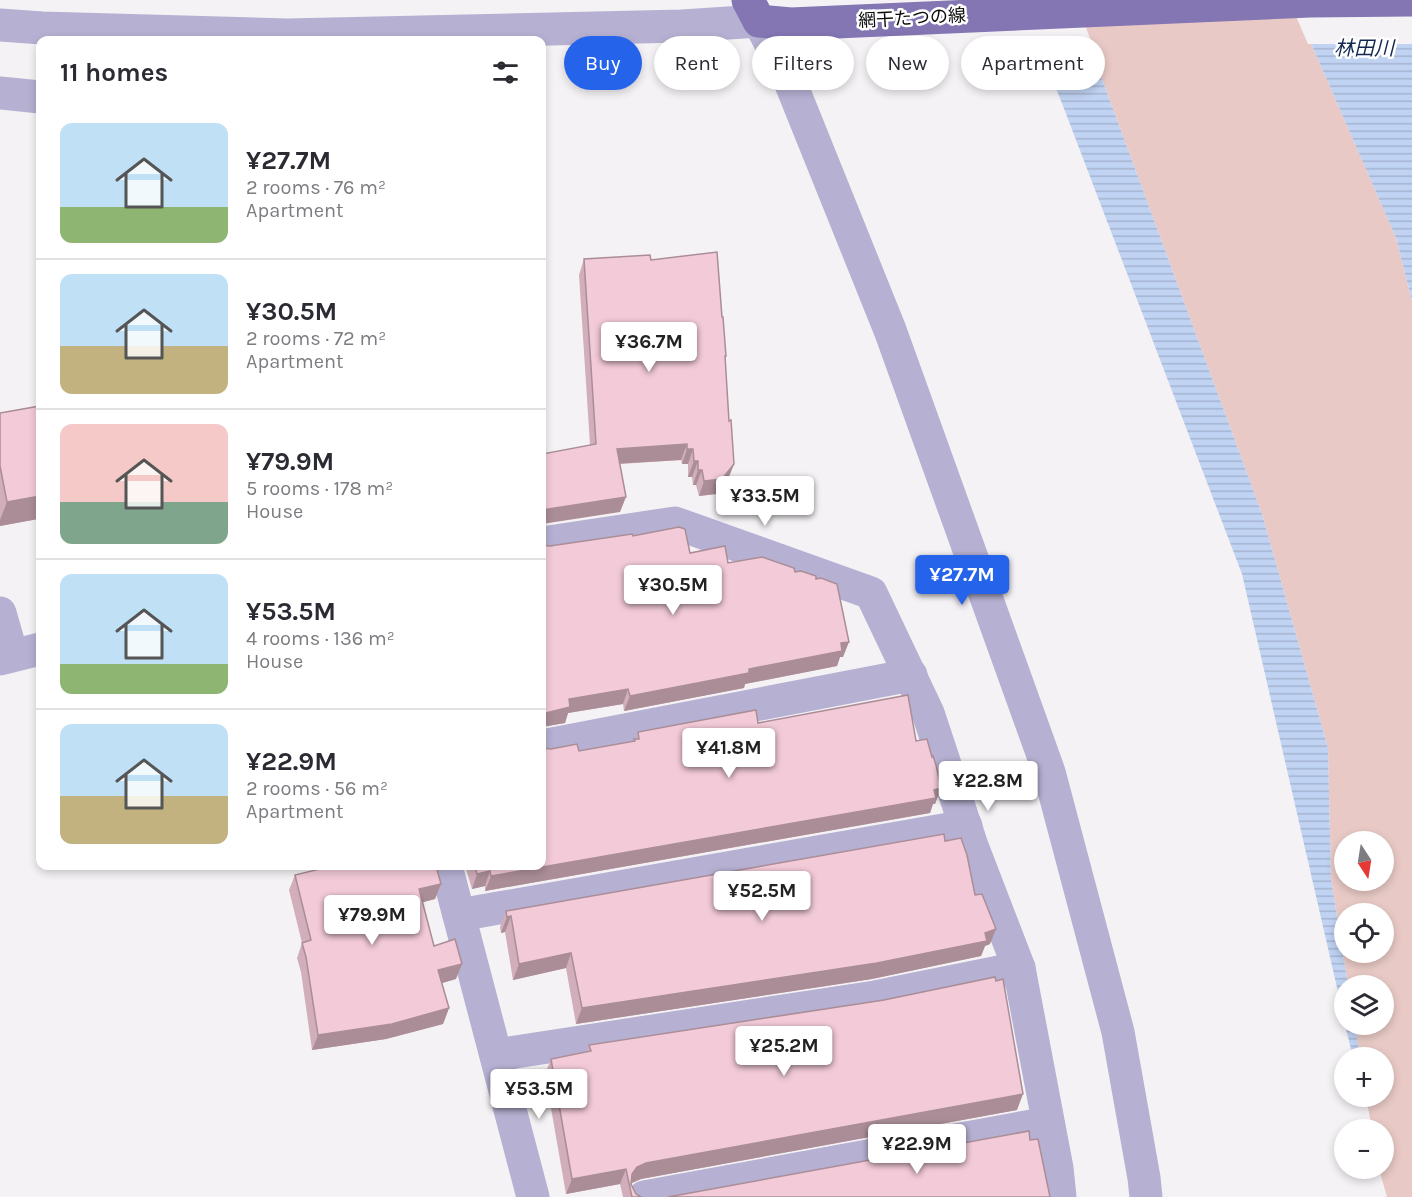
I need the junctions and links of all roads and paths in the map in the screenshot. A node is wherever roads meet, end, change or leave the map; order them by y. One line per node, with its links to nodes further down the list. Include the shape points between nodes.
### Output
1 (1412, 0): 2 (main road, 網干たつの線)
2 (766, 15): 3 (street, via 672,26 287,35); 20 (street, via 890,330 1049,772 1118,1032)
3 (0, 25)
4 (0, 93): 5 (street)
5 (36, 97)
6 (546, 542): 9 (street, via 675,523 787,562 871,593)
7 (0, 613): 8 (street)
8 (18, 654)
9 (911, 675): 10 (street); 11 (street, via 928,712)
10 (546, 745)
11 (966, 826): 13 (street); 14 (street)
12 (447, 870): 13 (street)
13 (459, 915): 15 (street)
14 (1019, 968): 15 (street, via 875,997); 16 (street)
15 (496, 1055): 17 (street)
16 (1048, 1123): 18 (street); 19 (street)
17 (533, 1197)
18 (644, 1197)
19 (1060, 1197)
20 (1146, 1197)

